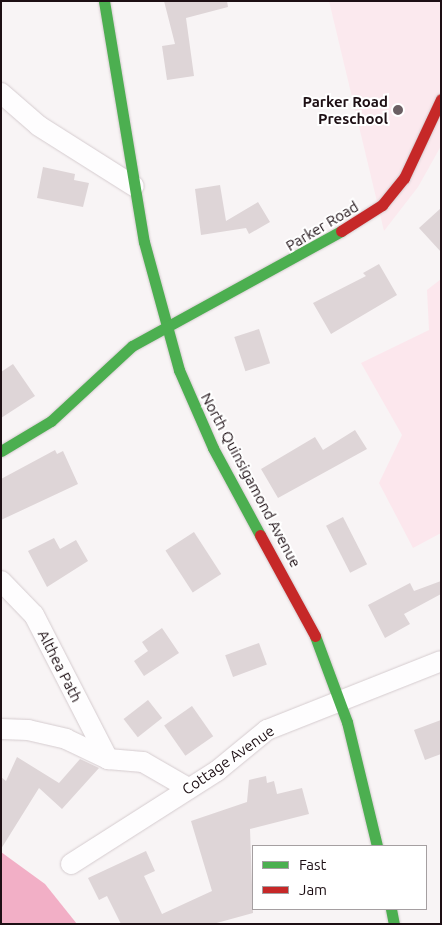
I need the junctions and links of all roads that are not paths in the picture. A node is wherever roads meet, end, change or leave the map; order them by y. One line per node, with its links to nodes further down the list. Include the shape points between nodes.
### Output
1 (104, 1): 4 (main road, North Quinsigamond Avenue)
2 (1, 93): 4 (street, via 39,126)
3 (441, 99): 5 (main road, Parker Road, via 404,178 382,205 303,256)
4 (134, 186): 5 (main road, North Quinsigamond Avenue)
5 (166, 324): 6 (main road, Parker Road, via 132,346 51,421); 9 (main road, North Quinsigamond Avenue, via 200,420 301,603)
6 (1, 451)
7 (1, 581): 11 (street, Althea Path, via 34,615)
8 (441, 661): 9 (street, Cottage Avenue)
9 (340, 699): 12 (street, Cottage Avenue, via 267,730); 13 (main road, North Quinsigamond Avenue)
10 (1, 729): 11 (street, via 28,730 66,739)
11 (108, 760): 12 (street, via 143,762)
12 (188, 788): 14 (street, Cottage Avenue)
13 (377, 845)
14 (71, 864)
15 (391, 910): 16 (main road)
16 (394, 924)

